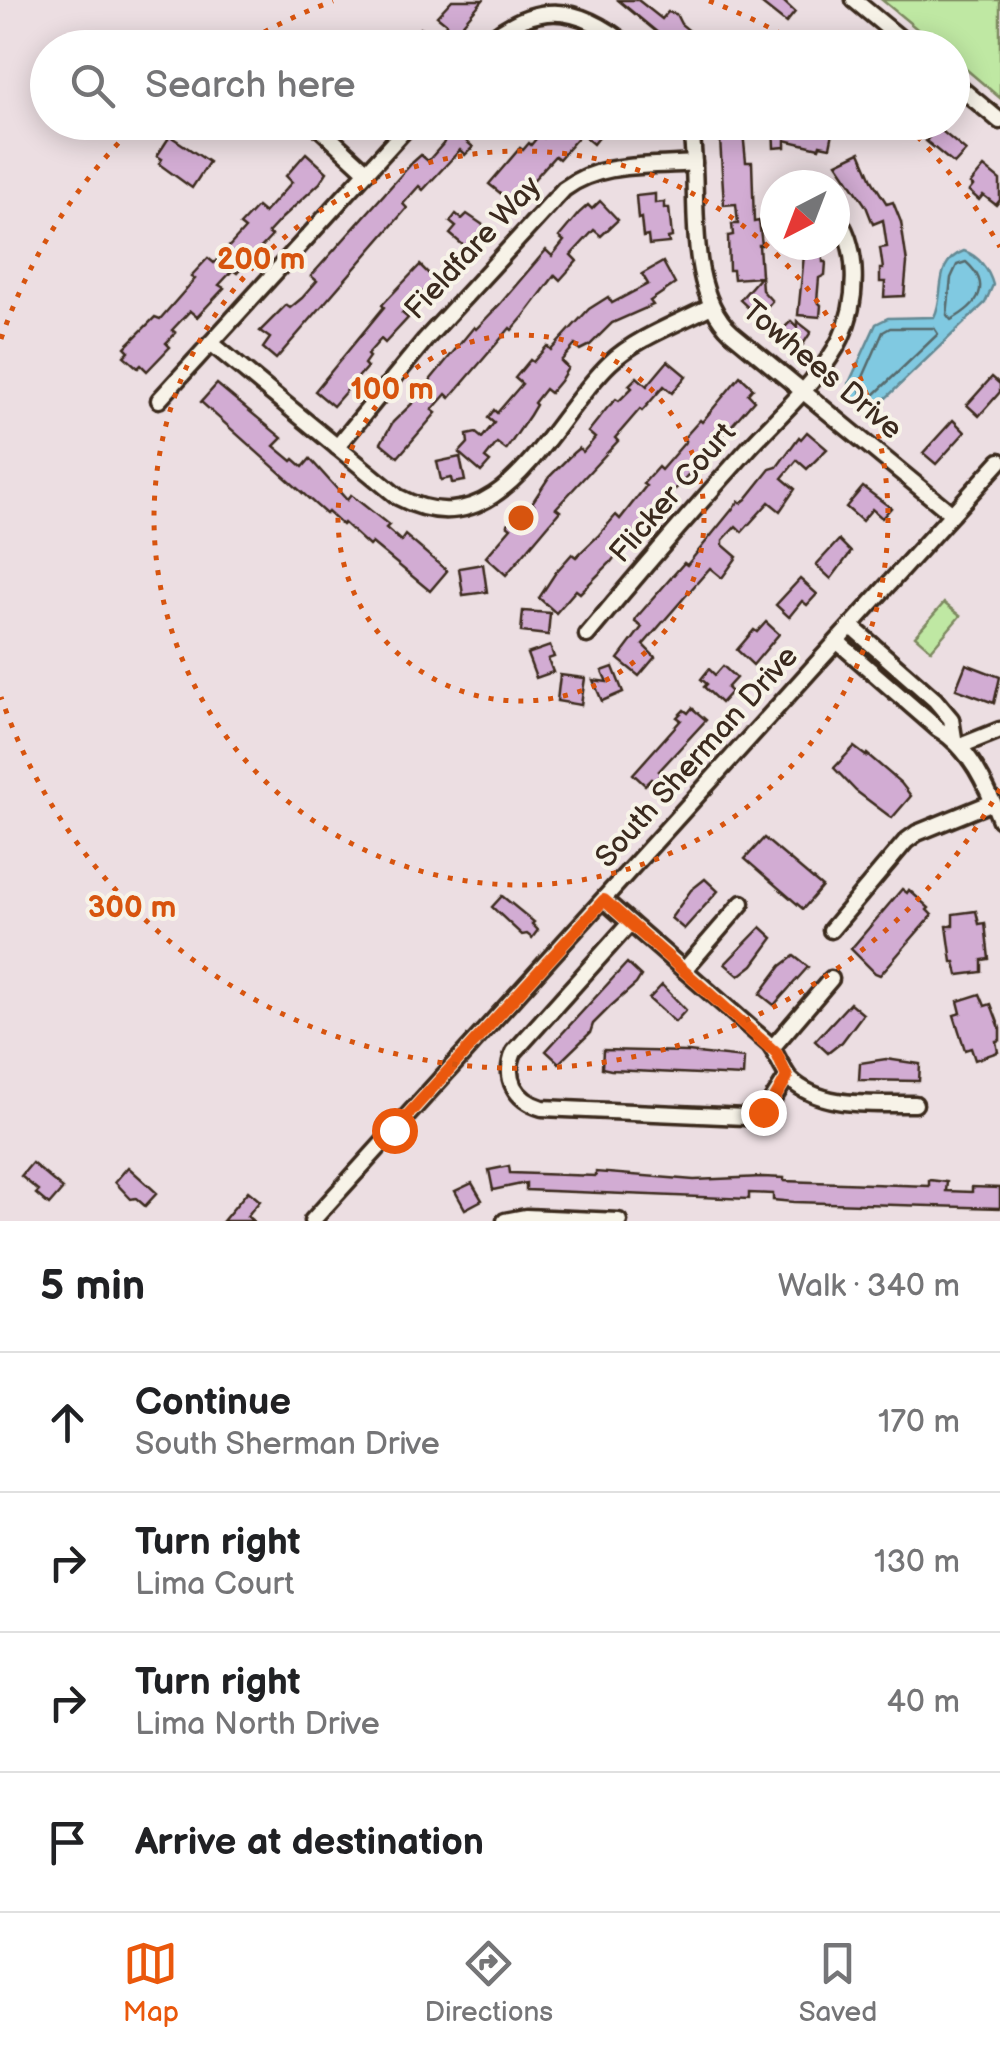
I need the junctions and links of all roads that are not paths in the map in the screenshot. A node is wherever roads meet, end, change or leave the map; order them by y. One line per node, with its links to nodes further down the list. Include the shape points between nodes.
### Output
1 (854, 0): 4 (street)
2 (497, 30): 3 (street, via 552,7 573,10)
3 (608, 30)
4 (890, 30)
5 (970, 96): 6 (street)
6 (1000, 121)
7 (332, 140): 11 (street)
8 (396, 140): 11 (street)
9 (692, 140): 10 (street, Towhees Drive)
10 (694, 164): 13 (street, Towhees Drive, via 702,278); 17 (street, Fieldfare Way, via 601,170 564,189)
11 (367, 172): 14 (street)
12 (850, 244): 15 (street, Flicker Court, via 848,317 836,348)
13 (711, 306): 15 (street, Towhees Drive, via 732,333); 17 (street, via 612,360 495,496 465,510 417,507)
14 (212, 343): 16 (street); 17 (street)
15 (802, 390): 19 (street, Towhees Drive); 21 (street, Flicker Court)
16 (159, 400)
17 (337, 447)
18 (1000, 461): 19 (street, South Sherman Drive)
19 (952, 514): 20 (street, South Sherman Drive)
20 (852, 627): 22 (street, South Sherman Drive); 24 (street, via 952,718)
21 (588, 634)
22 (838, 642): 24 (street); 27 (street, South Sherman Drive)
23 (1000, 730): 24 (street)
24 (957, 742): 25 (street)
25 (993, 802): 26 (street); 30 (street, via 911,838)
26 (1000, 820)
27 (604, 900): 29 (street); 36 (street, South Sherman Drive)
28 (742, 904): 31 (street)
29 (630, 923): 31 (street); 34 (street, via 517,1048 510,1065 514,1089 524,1100 542,1108 745,1117 766,1110)
30 (831, 930)
31 (684, 970): 33 (street)
32 (830, 980): 33 (street)
33 (772, 1048): 34 (street)
34 (787, 1077): 35 (street, via 834,1101)
35 (915, 1104)
36 (312, 1221)
37 (505, 1221): 38 (street)
38 (619, 1221)

